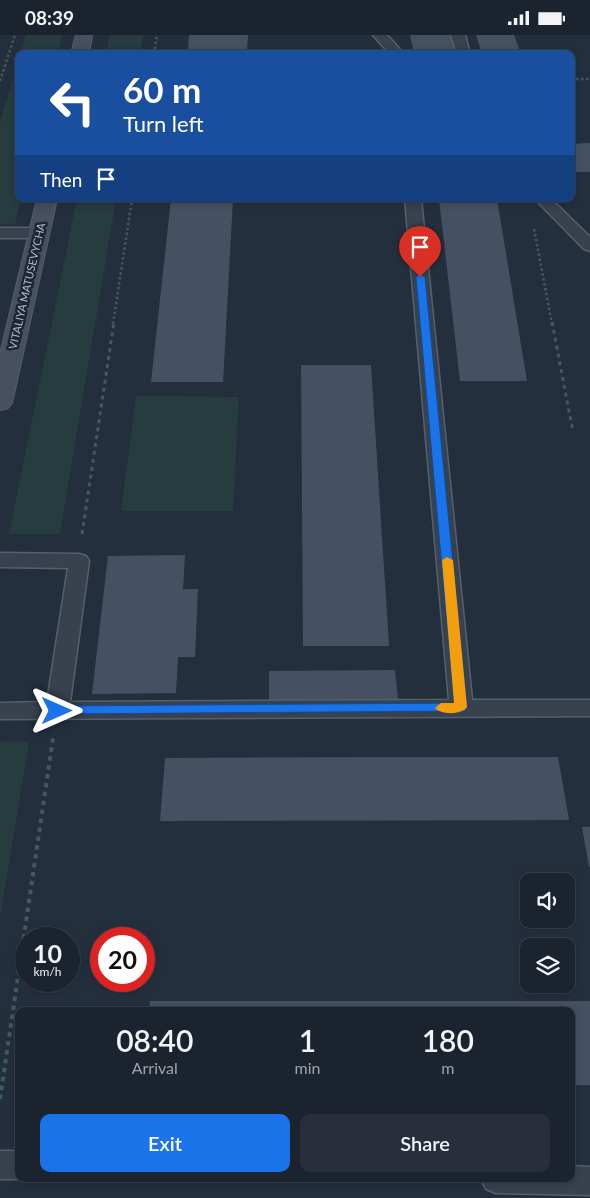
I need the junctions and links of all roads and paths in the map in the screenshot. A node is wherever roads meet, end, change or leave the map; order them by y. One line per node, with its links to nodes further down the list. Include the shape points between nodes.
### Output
1 (15, 35): 12 (path)
2 (84, 35): 6 (street)
3 (157, 35): 7 (path)
4 (380, 35): 8 (lane)
5 (458, 35): 9 (lane)
6 (81, 50)
7 (155, 50)
8 (394, 50)
9 (462, 50)
10 (575, 79): 11 (path)
11 (590, 79)
12 (0, 81)
13 (45, 202): 19 (street, VITALIYA MATUSEVYCHA)
14 (132, 202): 24 (path)
15 (413, 202): 25 (lane)
16 (545, 202): 20 (lane)
17 (534, 228): 22 (path)
18 (0, 233): 19 (lane)
19 (39, 233): 21 (street, VITALIYA MATUSEVYCHA)
20 (590, 246)
21 (0, 403)
22 (572, 433)
23 (0, 561): 24 (lane)
24 (79, 561): 28 (lane)
25 (461, 707): 26 (lane); 28 (lane)
26 (590, 708)
27 (0, 711): 28 (lane)
28 (57, 711): 29 (path)
29 (0, 1099)
30 (0, 1165): 31 (lane)
31 (15, 1165)
32 (575, 1181): 33 (lane)
33 (590, 1181)

